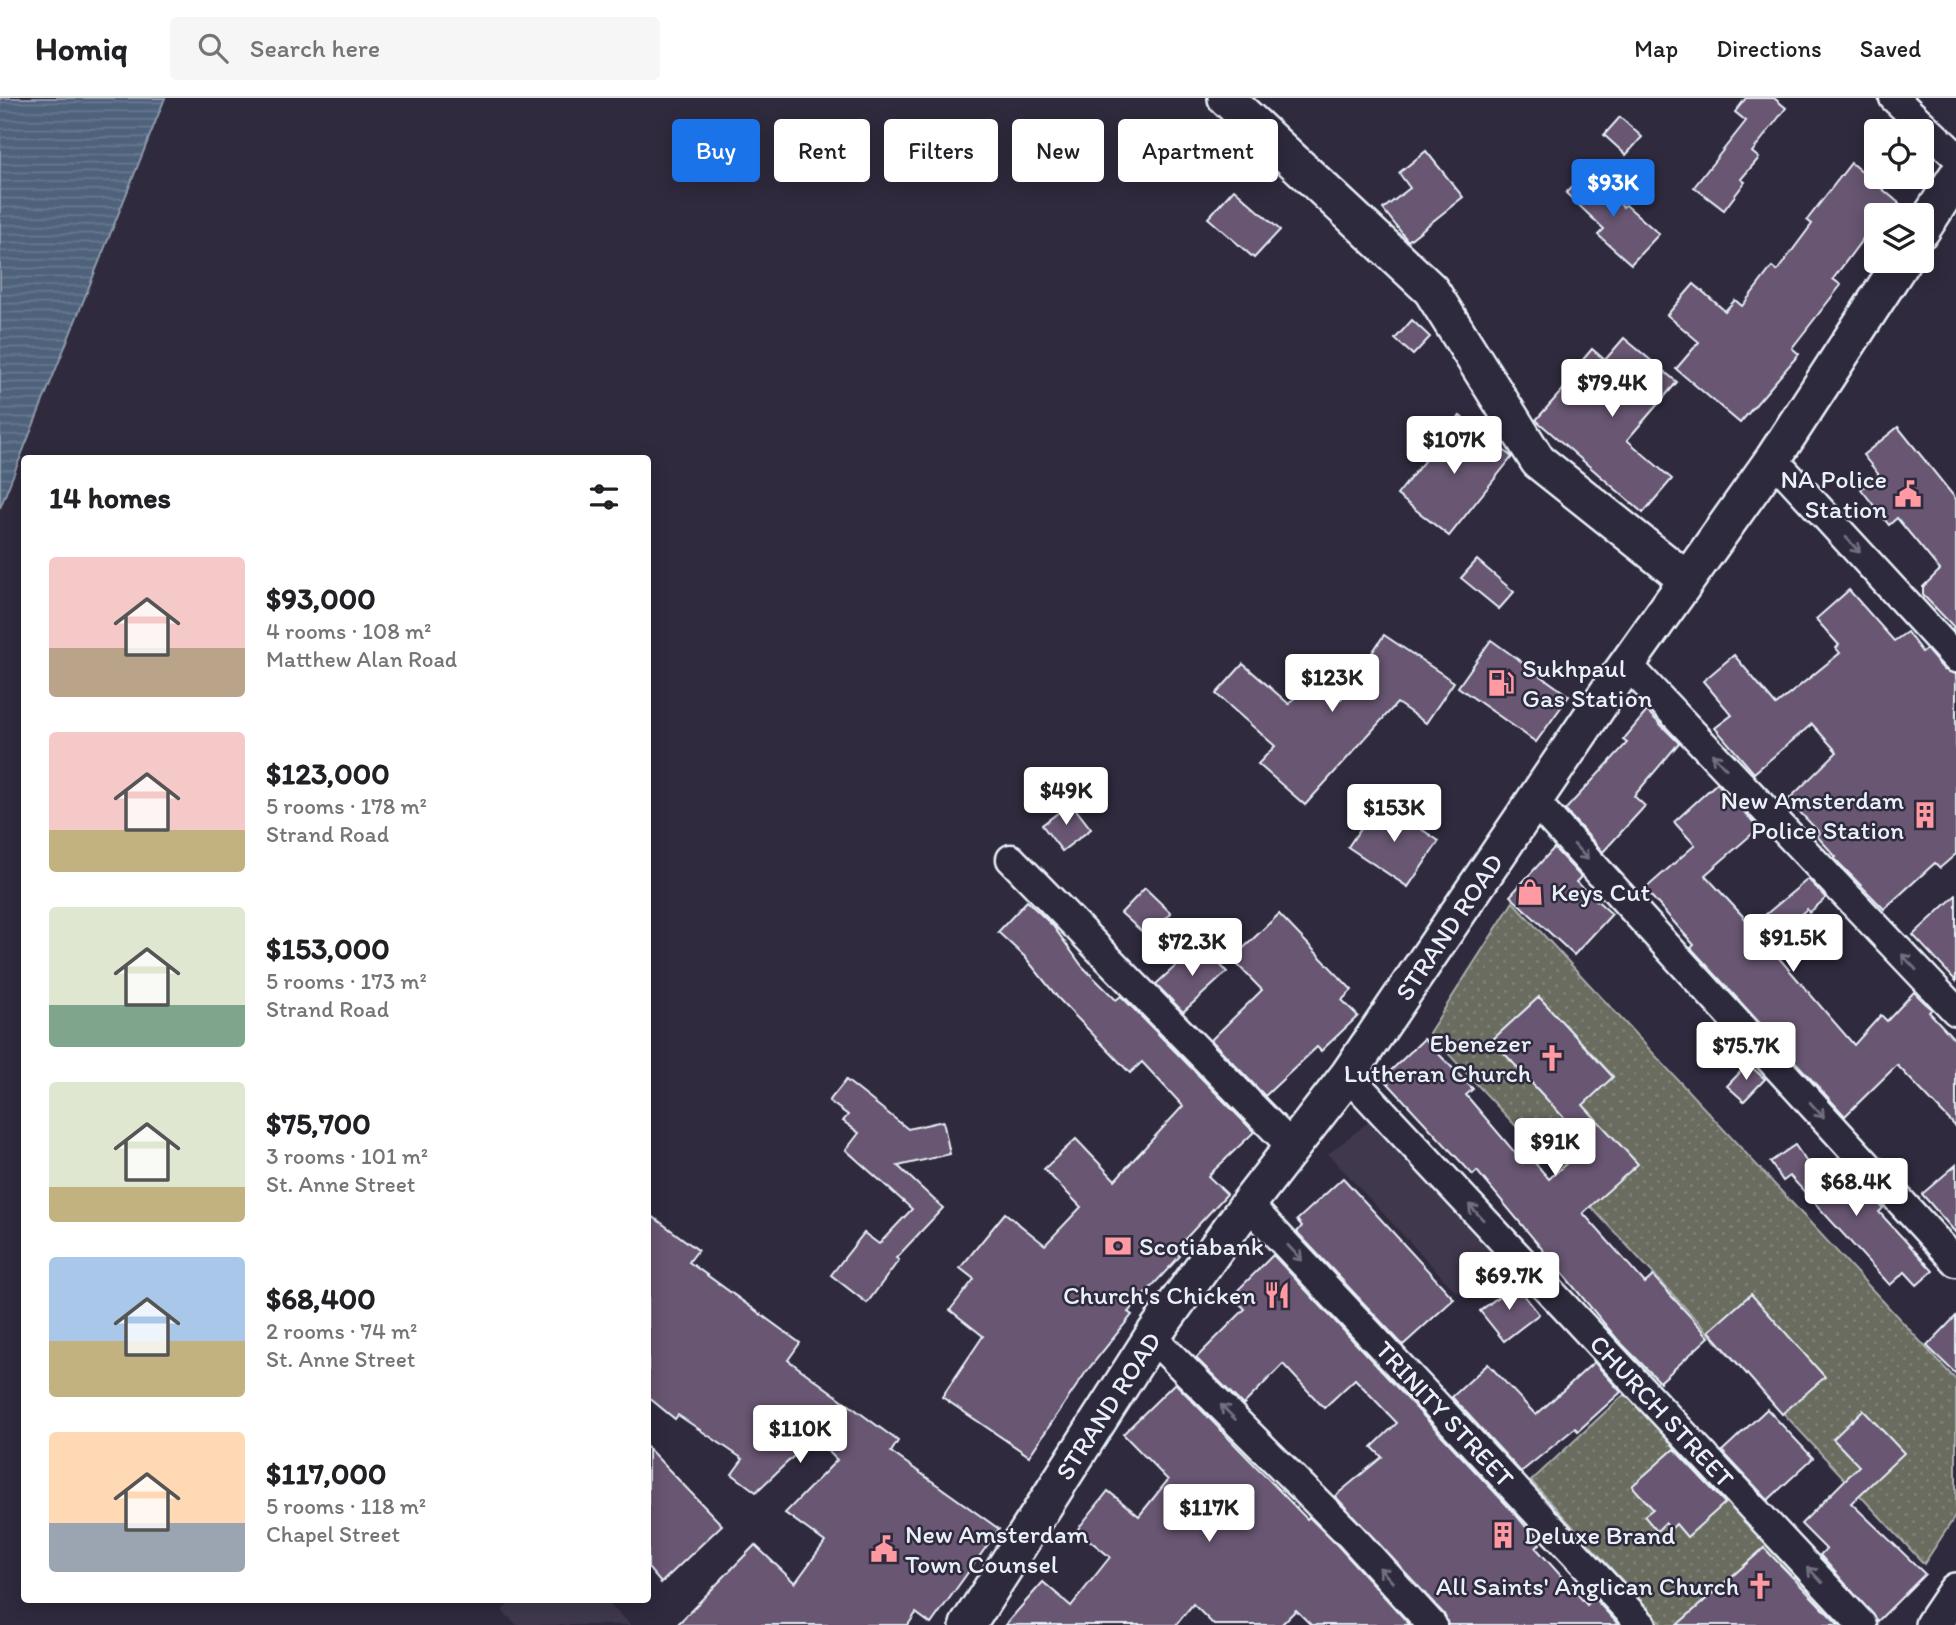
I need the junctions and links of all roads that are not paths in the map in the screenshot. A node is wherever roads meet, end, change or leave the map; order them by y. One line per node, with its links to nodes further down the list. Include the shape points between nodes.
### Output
1 (1226, 98): 8 (street, via 1431,290 1538,461)
2 (1894, 98): 3 (street)
3 (1956, 156)
4 (1956, 177): 5 (street)
5 (1934, 211)
6 (1894, 273): 7 (street, STRAND ROAD)
7 (1773, 459): 8 (street, STRAND ROAD); 9 (street, one-way to 9)
8 (1686, 579): 10 (street, STRAND ROAD)
9 (1956, 659)
10 (1627, 664): 11 (street, STRAND ROAD); 13 (street, one-way to 10)
11 (1535, 802): 14 (street, STRAND ROAD); 17 (street, one-way to 17)
12 (1011, 859): 15 (street)
13 (1956, 1012)
14 (1348, 1075): 15 (street, STRAND ROAD); 23 (street, CHURCH STREET, one-way to 14)
15 (1293, 1148): 16 (street, STRAND ROAD)
16 (1248, 1203): 18 (street, STRAND ROAD); 22 (street, TRINITY STREET, one-way to 22)
17 (1956, 1262)
18 (1152, 1337): 20 (street, STRAND ROAD); 21 (street, one-way to 18, via 1350,1535)
19 (1956, 1591): 24 (street)
20 (974, 1622)
21 (1432, 1625)
22 (1642, 1625)
23 (1862, 1625)
24 (1933, 1625)

